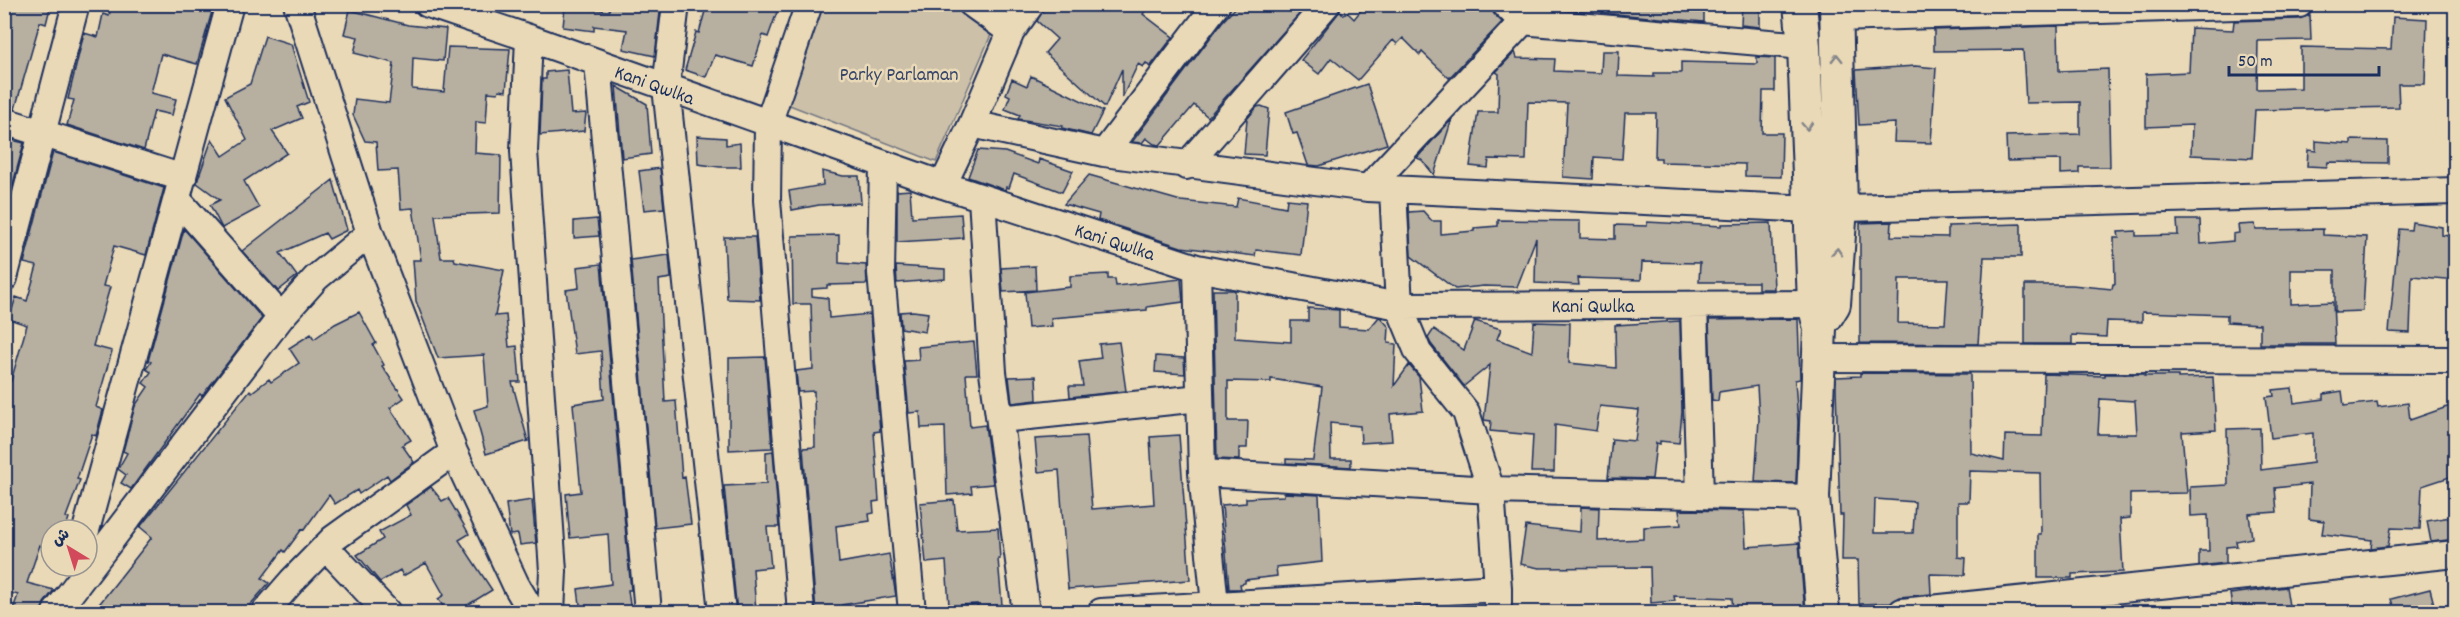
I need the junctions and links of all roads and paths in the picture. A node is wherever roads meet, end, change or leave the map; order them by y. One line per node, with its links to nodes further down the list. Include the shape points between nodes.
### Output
1 (76, 4): 23 (street)
2 (230, 4): 29 (street)
3 (297, 4): 34 (street)
4 (428, 4): 16 (street, Kani Qwlka)
5 (676, 4): 19 (street)
6 (809, 4): 21 (street)
7 (972, 4): 15 (street)
8 (1031, 4): 15 (street)
9 (1217, 4): 24 (street)
10 (1327, 4): 26 (street)
11 (1800, 4): 17 (main road)
12 (2299, 4): 14 (street)
13 (1522, 10): 17 (street); 28 (street)
14 (1836, 11): 33 (main road, one-way to 14)
15 (1011, 32): 22 (street)
16 (529, 38): 18 (street, Kani Qwlka); 59 (street, via 524,151 554,571)
17 (1804, 46): 33 (main road, one-way to 33)
18 (598, 63): 19 (street, Kani Qwlka); 60 (street)
19 (666, 87): 21 (street, Kani Qwlka); 61 (street)
20 (4, 121): 23 (street)
21 (768, 124): 25 (street, Kani Qwlka); 62 (street, via 767,200)
22 (972, 124): 24 (street); 27 (street)
23 (41, 133): 29 (street); 36 (street)
24 (1104, 153): 26 (street)
25 (883, 164): 27 (street, Kani Qwlka); 63 (street, via 881,273)
26 (1186, 166): 28 (street)
27 (943, 185): 32 (street, Kani Qwlka)
28 (1368, 188): 30 (street)
29 (180, 189): 39 (street); 49 (street)
30 (1393, 190): 33 (street); 38 (street)
31 (2456, 191): 33 (street)
32 (982, 198): 35 (street, Kani Qwlka); 43 (street, via 993,372)
33 (1826, 208): 40 (main road)
34 (370, 232): 39 (street, via 316,278); 44 (street)
35 (1197, 267): 38 (street, Kani Qwlka); 42 (street)
36 (5, 277)
37 (1694, 305): 38 (street, Kani Qwlka); 40 (street, Kani Qwlka); 47 (street)
38 (1399, 306): 46 (street, via 1418,352 1466,411)
39 (281, 317): 54 (street)
40 (1822, 324): 41 (street, Kani Qwlka); 48 (main road)
41 (2456, 360)
42 (1200, 398): 43 (street); 45 (street)
43 (1000, 419): 64 (street)
44 (454, 452): 50 (street); 58 (street)
45 (1202, 473): 46 (street); 55 (street)
46 (1491, 490): 47 (street); 53 (street)
47 (1700, 495): 48 (street)
48 (1813, 498): 66 (main road)
49 (89, 518)
50 (326, 547): 56 (street); 57 (street)
51 (2456, 554): 67 (street)
52 (72, 578): 54 (street)
53 (1498, 600): 55 (street)
54 (63, 603)
55 (1215, 605): 65 (street)
56 (265, 612)
57 (387, 612)
58 (532, 612)
59 (551, 612)
60 (648, 612)
61 (722, 612)
62 (801, 612)
63 (912, 612)
64 (1026, 612)
65 (1101, 612)
66 (1823, 612)
67 (1902, 612)

